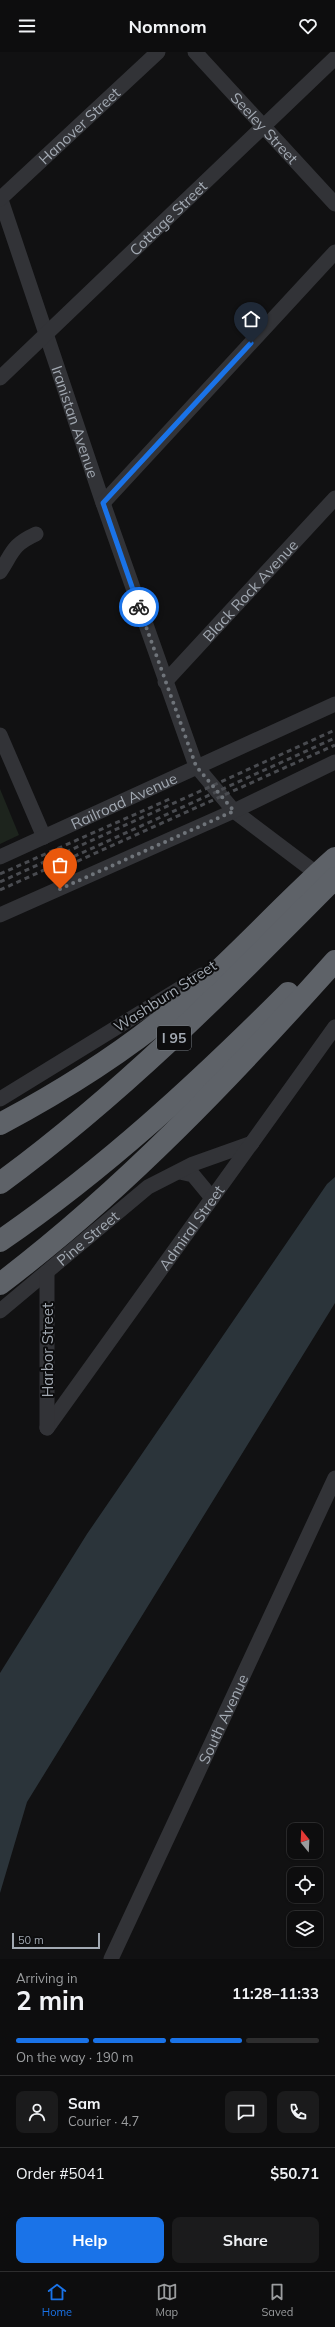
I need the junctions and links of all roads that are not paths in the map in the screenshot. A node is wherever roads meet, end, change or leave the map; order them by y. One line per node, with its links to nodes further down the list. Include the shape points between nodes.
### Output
1 (158, 52): 5 (street, Hanover Street)
2 (195, 52): 4 (street, Seeley Street)
3 (335, 58): 4 (street, Cottage Street)
4 (263, 127): 6 (street, Seeley Street); 8 (street, Cottage Street)
5 (0, 198): 8 (street, Iranistan Avenue)
6 (335, 204)
7 (335, 252): 11 (street)
8 (47, 333): 9 (street, Cottage Street); 11 (street, Iranistan Avenue)
9 (0, 378)
10 (335, 498): 14 (street, Black Rock Avenue)
11 (103, 503): 14 (street, Iranistan Avenue)
12 (36, 534): 13 (street, via 20,542)
13 (0, 572)
14 (165, 682): 18 (street, Iranistan Avenue)
15 (335, 704): 18 (street, Railroad Avenue)
16 (0, 735): 20 (street)
17 (335, 762): 19 (street)
18 (196, 766): 19 (street, Iranistan Avenue); 20 (street, Railroad Avenue)
19 (234, 811): 23 (street, Iranistan Avenue); 26 (street)
20 (44, 837): 21 (street, Railroad Avenue)
21 (0, 857)
22 (335, 858): 31 (highway, via 207,981 141,1037 73,1083)
23 (314, 872): 25 (street, Iranistan Avenue); 30 (street, Washburn Street, via 207,972)
24 (335, 878): 34 (highway, I 95, via 149,1062 77,1124)
25 (335, 886)
26 (0, 915)
27 (335, 945): 36 (highway, via 231,1050 171,1106 73,1187)
28 (335, 961): 38 (highway, via 242,1062 102,1200)
29 (335, 1027): 32 (street, Admiral Street)
30 (0, 1100)
31 (0, 1124)
32 (252, 1143): 33 (street, Pine Street, via 193,1164); 35 (street, Admiral Street)
33 (180, 1172): 35 (street, via 193,1175); 37 (street, Pine Street, via 148,1188)
34 (0, 1183)
35 (212, 1198): 40 (street, Admiral Street)
36 (0, 1241)
37 (47, 1272): 39 (street, Pine Street); 40 (street, Harbor Street)
38 (0, 1284)
39 (0, 1311)
40 (47, 1428)
41 (335, 1478): 42 (street, South Avenue)
42 (111, 1959)

